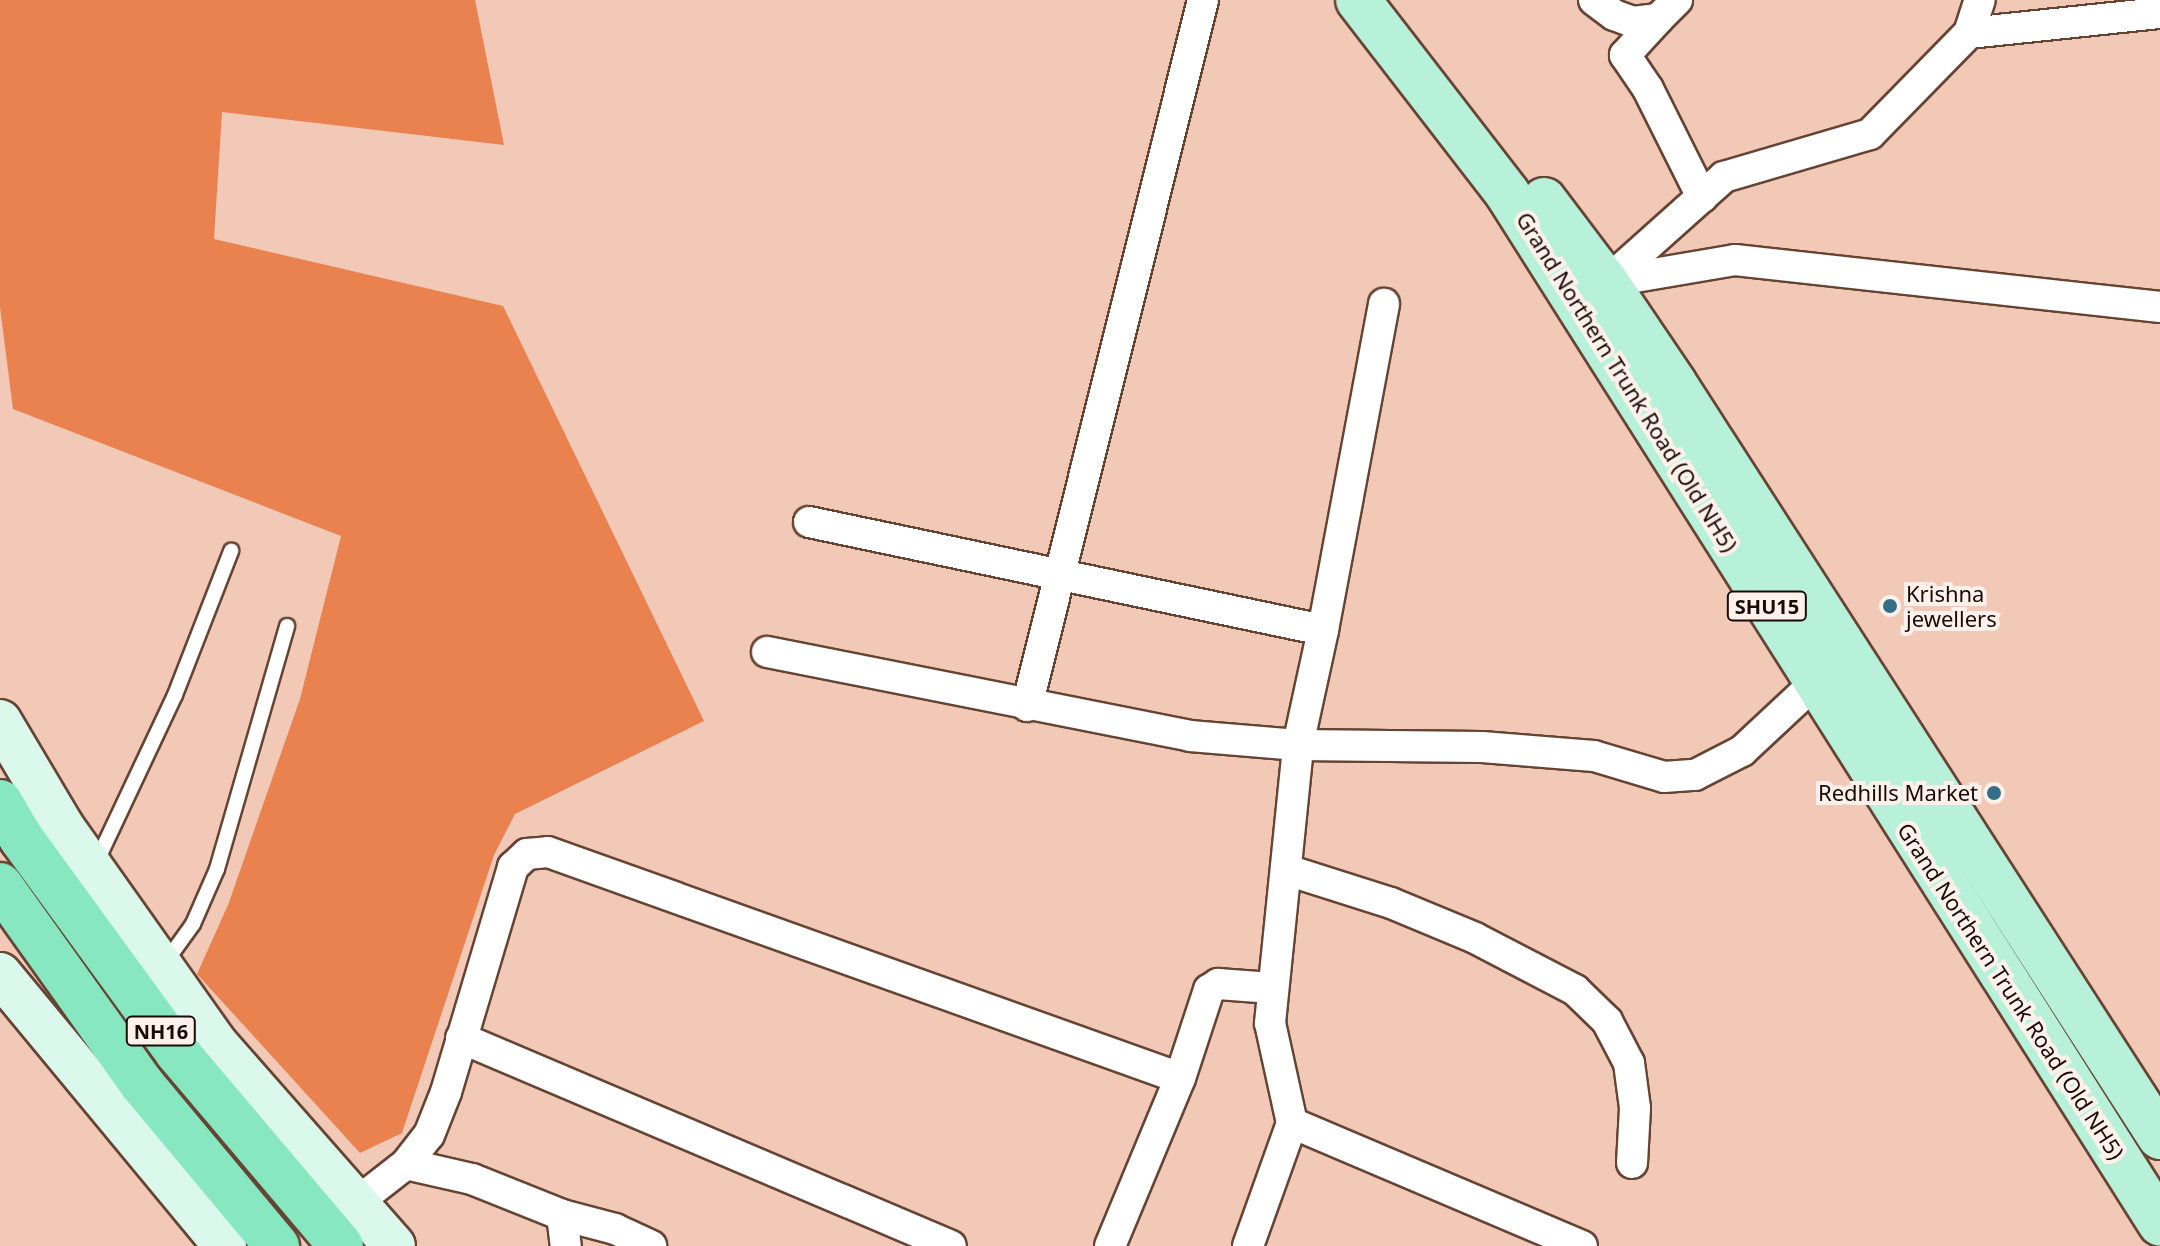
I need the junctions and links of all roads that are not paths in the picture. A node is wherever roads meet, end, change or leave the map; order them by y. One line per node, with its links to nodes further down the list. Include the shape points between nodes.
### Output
1 (1203, 0): 15 (street)
2 (1358, 0): 10 (main road, Grand Northern Trunk Road (Old NH5) / SHU15, via 1507,193)
3 (1392, 0): 10 (main road, Grand Northern Trunk Road (Old NH5) / SHU15)
4 (1594, 0): 6 (street, via 1633,22)
5 (1980, 0): 8 (street)
6 (1667, 10): 9 (street, via 1625,55 1648,89)
7 (2160, 13): 8 (street)
8 (1969, 33): 9 (street, via 1870,134 1724,177)
9 (1702, 197): 10 (street)
10 (1593, 293): 12 (street, via 1735,260); 19 (main road, Grand Northern Trunk Road (Old NH5) / SHU15); 32 (main road, Grand Northern Trunk Road (Old NH5) / SHU15)
11 (1384, 304): 17 (street)
12 (2160, 307)
13 (809, 522): 15 (street)
14 (231, 551): 24 (lane, via 175,695)
15 (1058, 576): 17 (street); 20 (street)
16 (287, 626): 27 (lane, via 217,869 193,924)
17 (1323, 630): 22 (street)
18 (767, 652): 20 (street)
19 (1815, 683): 22 (street, via 1742,751 1695,775 1664,777 1594,756 1496,748); 33 (main road, Grand Northern Trunk Road (Old NH5) / SHU15)
20 (1027, 706): 22 (street, via 1190,736)
21 (0, 721): 24 (street)
22 (1298, 745): 25 (street)
23 (0, 802): 43 (highway, NH16, via 177,1052)
24 (93, 869): 27 (street)
25 (1287, 870): 29 (street); 36 (street, via 1391,903 1475,938 1575,990 1607,1021 1629,1063 1635,1108)
26 (0, 885): 42 (highway, NH16, via 142,1084)
27 (162, 966): 38 (street, via 215,1042)
28 (0, 974): 41 (street)
29 (1272, 988): 31 (street, via 1218,984 1209,990); 34 (street, via 1270,1023)
30 (461, 1038): 31 (street, via 513,867 527,854 548,852); 37 (street, via 429,1135); 47 (street)
31 (1180, 1078): 48 (street)
32 (2148, 1094): 33 (street); 35 (main road, Grand Northern Trunk Road (Old NH5) / SHU15)
33 (2091, 1117): 40 (main road, Grand Northern Trunk Road (Old NH5) / SHU15)
34 (1292, 1123): 49 (street); 50 (street)
35 (2160, 1137)
36 (1632, 1163)
37 (406, 1164): 38 (street); 39 (street, via 472,1179)
38 (356, 1203): 44 (street)
39 (562, 1215): 45 (street); 46 (street, via 615,1229)
40 (2160, 1223)
41 (225, 1246)
42 (277, 1246)
43 (341, 1246)
44 (394, 1246)
45 (566, 1246)
46 (651, 1246)
47 (951, 1246)
48 (1110, 1246)
49 (1248, 1246)
50 (1582, 1246)

